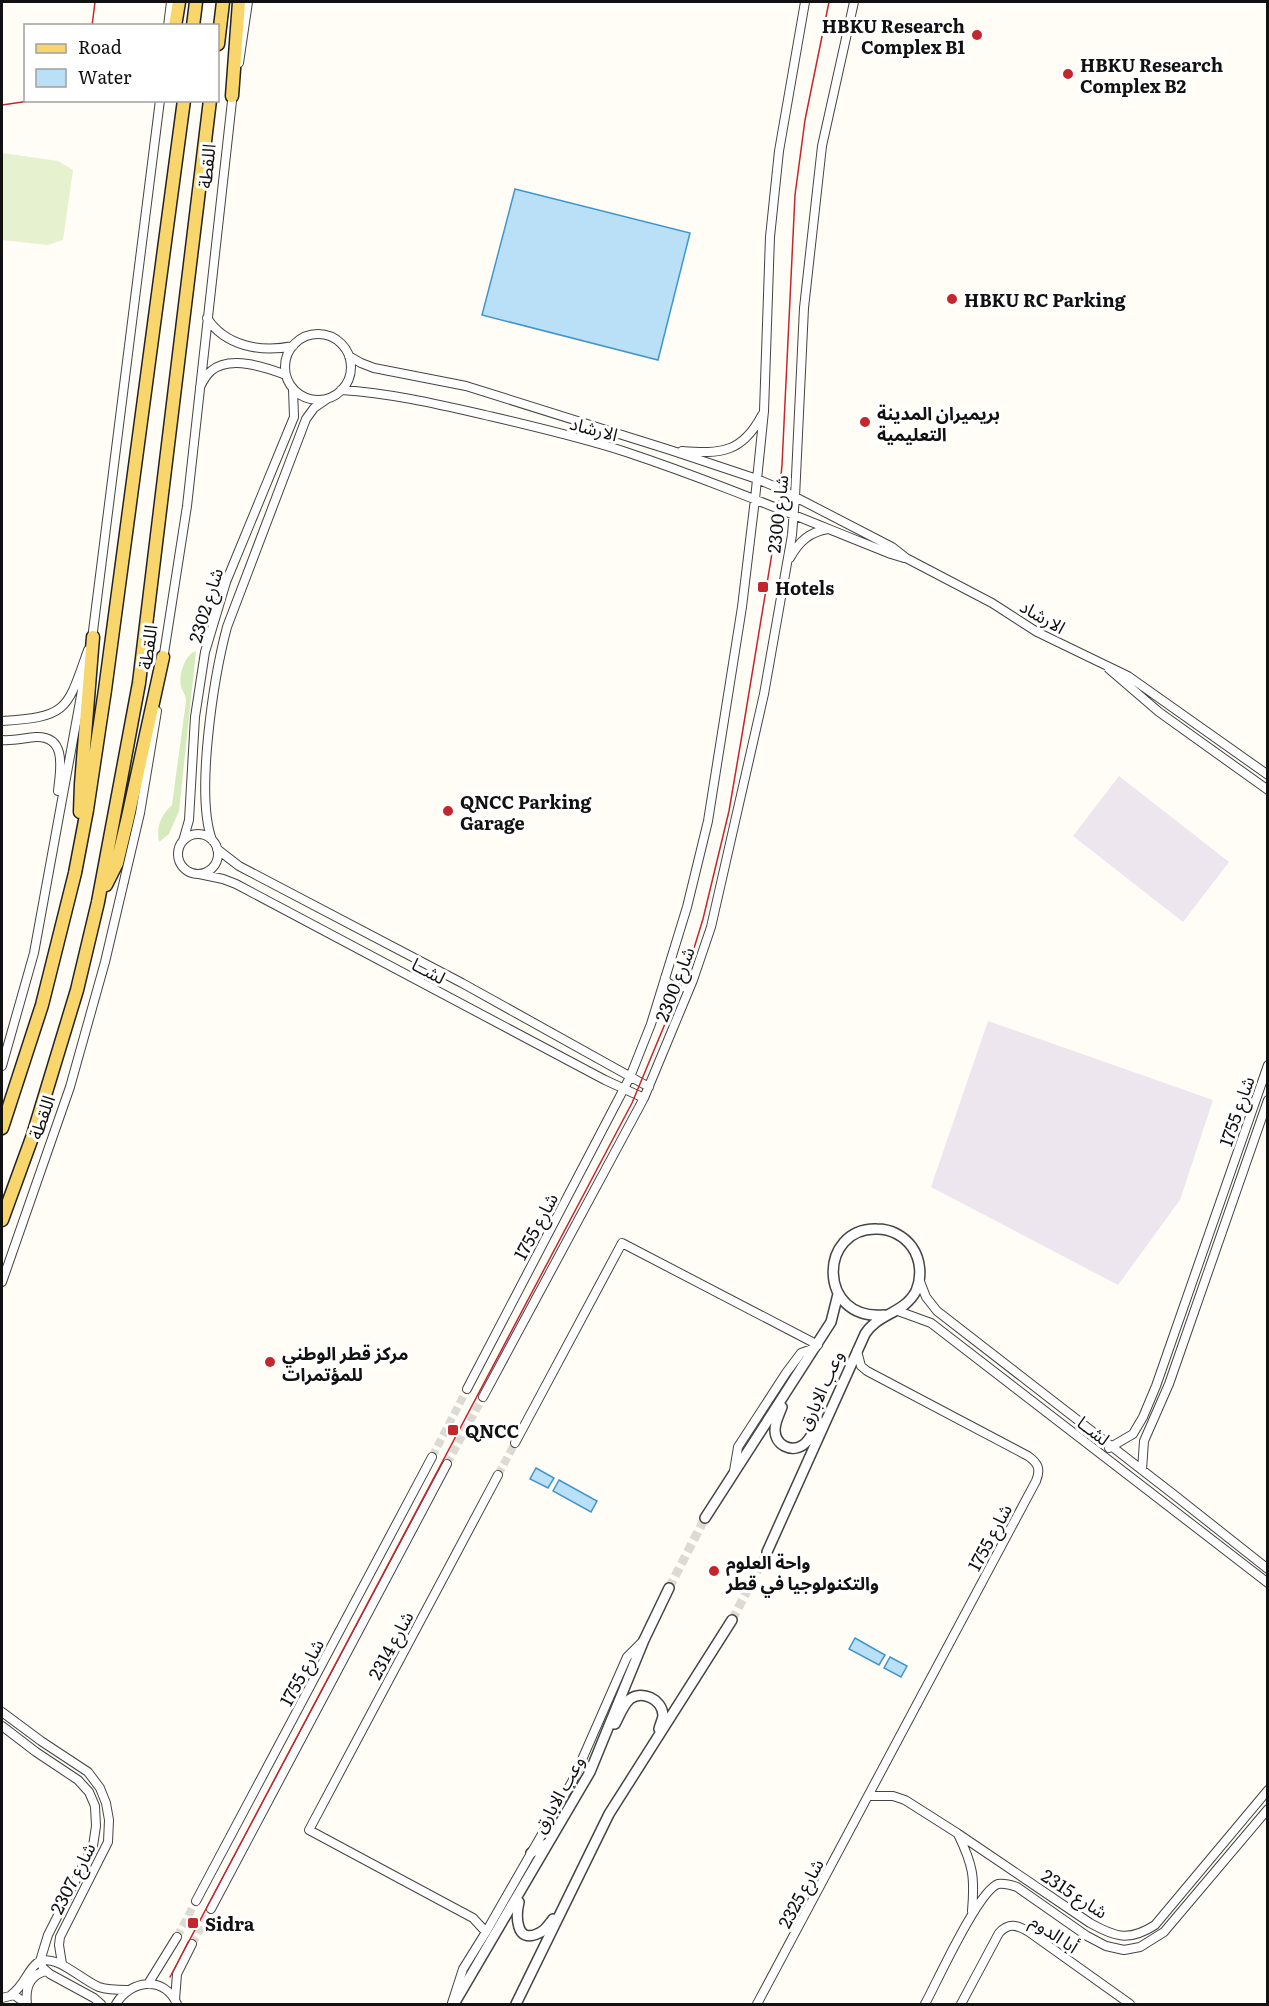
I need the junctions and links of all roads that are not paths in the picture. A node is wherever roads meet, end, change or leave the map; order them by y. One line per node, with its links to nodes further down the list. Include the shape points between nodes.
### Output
1 (171, 2): 9 (street)
2 (180, 2): 10 (main road)
3 (196, 2): 11 (main road)
4 (223, 2): 12 (main road)
5 (239, 2): 13 (main road)
6 (248, 2): 13 (street, اللقطة)
7 (805, 2): 25 (street, شارع 2300, via 778,151)
8 (854, 2): 28 (street, شارع 2300, via 822,146 804,308)
9 (168, 24)
10 (175, 24)
11 (193, 24)
12 (219, 36)
13 (232, 96): 17 (street, اللقطة)
14 (160, 102): 34 (street)
15 (184, 102): 44 (main road, اللقطة, via 105,690)
16 (210, 102): 47 (main road, اللقطة, via 139,683)
17 (207, 318): 18 (street, via 218,333 234,343 269,348); 23 (street, اللقطة)
18 (292, 346): 19 (street, via 300,339 319,334 338,340); 20 (street, via 285,360)
19 (349, 356): 22 (street, via 350,374); 26 (street, الارشاد, via 374,368 466,386)
20 (286, 375): 21 (street); 23 (street, via 226,364 212,369)
21 (293, 389): 24 (street, via 308,399); 43 (street, شارع 2302, via 294,417 226,582 206,652 195,717 190,810)
22 (341, 390): 24 (street); 29 (street, الارشاد, via 419,400 514,422 625,452)
23 (198, 391): 35 (street, اللقطة, via 187,506)
24 (327, 399): 42 (street, شارع 2302, via 306,419 224,637 207,766 205,811)
25 (764, 411): 26 (street, الارشاد, via 751,433 735,447 713,453); 27 (street, شارع 2300)
26 (670, 450): 27 (street, الارشاد)
27 (757, 479): 28 (street, الارشاد); 29 (street, شارع 2300)
28 (795, 497): 30 (street, شارع 2300); 32 (street, الارشاد)
29 (755, 499): 30 (street, الارشاد); 48 (street, شارع 2300, via 708,821)
30 (794, 513): 31 (street, الارشاد); 33 (street, شارع 2300)
31 (828, 529): 32 (street, الارشاد); 33 (street, via 803,539)
32 (906, 558): 36 (street, الارشاد)
33 (787, 564): 49 (street, شارع 2300, via 732,843)
34 (93, 637): 37 (street, via 74,691 58,711 33,720); 41 (street); 44 (main road)
35 (163, 657): 47 (main road, via 117,863); 60 (street, اللقطة, via 140,813 105,962 70,1087)
36 (1103, 665): 39 (street, الارشاد, via 1144,686); 40 (street, الارشاد, via 1159,712)
37 (2, 722)
38 (2, 740): 41 (street, via 39,737 57,748 61,763)
39 (1268, 775)
40 (1268, 790)
41 (55, 835): 51 (street, via 33,954)
42 (212, 840): 43 (street, via 194,835); 45 (street)
43 (183, 841): 46 (street, via 178,851 180,863 188,872)
44 (80, 845): 57 (main road, اللقطة, via 42,1005)
45 (217, 849): 46 (street, via 214,866); 52 (street, لشــا, via 239,866)
46 (199, 874): 54 (street, لشــا, via 236,884)
47 (98, 902): 58 (main road, اللقطة, via 74,1002)
48 (665, 978): 49 (street, via 671,986 681,989); 52 (street, شارع 2300)
49 (693, 980): 53 (street, شارع 2300)
50 (1268, 1065): 75 (street, شارع 1755, via 1156,1386 1133,1434)
51 (2, 1066)
52 (630, 1077): 53 (street, لشــا); 54 (street, شارع 1755)
53 (648, 1087): 55 (street, شارع 1755)
54 (623, 1090): 55 (street, لشــا); 71 (street, شارع 1755)
55 (644, 1098): 72 (street, شارع 1755)
56 (1268, 1100): 79 (street, شارع 1755, via 1169,1384 1144,1441)
57 (2, 1128)
58 (2, 1220)
59 (920, 1279): 61 (street, via 918,1260 909,1243 893,1232 873,1228 850,1237 840,1247 832,1275); 62 (street, via 912,1297); 75 (street, لشــا, via 926,1297 937,1311)
60 (2, 1282)
61 (838, 1294): 63 (street, via 858,1312); 65 (street, وعب الابارق, via 834,1314)
62 (898, 1311): 63 (street); 77 (street, لشــا, via 931,1323)
63 (884, 1316): 66 (street, وعب الابارق, via 869,1326)
64 (794, 1332): 65 (street); 67 (street, via 801,1343); 74 (street, via 622,1243)
65 (816, 1346): 67 (street); 70 (street, وعب الابارق)
66 (856, 1349): 68 (street); 69 (street, وعب الابارق)
67 (801, 1353): 80 (street, via 735,1451)
68 (867, 1371): 69 (street, via 855,1370); 94 (street, شارع 1755, via 1028,1456 1037,1463 1039,1471)
69 (847, 1377): 73 (street, وعب الابارق)
70 (792, 1383): 73 (street, via 774,1429 784,1446 794,1449 805,1444); 80 (street, وعب الابارق)
71 (467, 1389)
72 (483, 1397)
73 (832, 1403): 83 (street, وعب الابارق)
74 (515, 1443)
75 (1110, 1446): 77 (street, شارع 1755); 79 (street, لشــا)
76 (432, 1456): 100 (street, شارع 1755)
77 (1103, 1456): 85 (street, لشــا)
78 (447, 1464): 101 (street, شارع 1755)
79 (1143, 1470): 84 (street, لشــا)
80 (734, 1471): 82 (street, وعب الابارق)
81 (498, 1475): 105 (street, شارع 2314, via 309,1830)
82 (705, 1518)
83 (767, 1552)
84 (1268, 1569)
85 (1268, 1583)
86 (669, 1588): 88 (street, وعب الابارق)
87 (732, 1620): 91 (street)
88 (644, 1640): 92 (street, وعب الابارق); 98 (street, via 627,1657 573,1780)
89 (2, 1712): 110 (street, شارع 2307, via 88,1772 100,1788 108,1811 105,1850 60,1937)
90 (2, 1726): 109 (street, شارع 2307, via 78,1780 89,1792 96,1815 93,1846 48,1935)
91 (652, 1745): 92 (street, via 662,1711 655,1700 638,1696 627,1702); 102 (street, via 609,1814)
92 (597, 1756): 97 (street, وعب الابارق)
93 (1268, 1790): 96 (street, شارع 2315, via 1155,1925 1130,1936 1112,1935 1089,1923)
94 (869, 1796): 96 (street, شارع 2315, via 897,1797); 122 (street, شارع 2325)
95 (1268, 1809): 103 (street, شارع 2315, via 1164,1932 1140,1947 1124,1950 1106,1946 1017,1887 1005,1884 992,1888)
96 (957, 1833): 103 (street, شارع 2315, via 974,1879)
97 (552, 1838): 98 (street); 99 (street, وعب الابارق)
98 (531, 1853): 104 (street)
99 (520, 1893): 102 (street, via 516,1922 525,1933 540,1933); 120 (street, وعب الابارق)
100 (196, 1901)
101 (211, 1909)
102 (560, 1912): 121 (street)
103 (972, 1913): 123 (street, شارع 2315)
104 (495, 1914): 105 (street); 106 (street)
105 (473, 1918): 106 (street)
106 (486, 1932): 120 (street, via 463,1969)
107 (177, 1937): 112 (street)
108 (192, 1944): 116 (street, via 177,1974)
109 (40, 1961): 110 (street); 111 (street); 114 (street, شارع 2307, via 22,1986)
110 (62, 1964): 113 (street, via 102,1987)
111 (46, 1971): 117 (street, via 34,1976 27,1988); 118 (street)
112 (148, 1984): 113 (street); 116 (street, via 163,1989)
113 (127, 1990): 119 (street)
114 (10, 1995): 115 (street); 117 (street)
115 (2, 1998)
116 (176, 2002)
117 (27, 2004)
118 (101, 2004)
119 (116, 2004)
120 (453, 2004)
121 (516, 2004)
122 (757, 2004)
123 (926, 2004)
124 (960, 2004): 125 (street, أبا الدوم, via 999,1933 1013,1925 1029,1932)
125 (1130, 2004)

